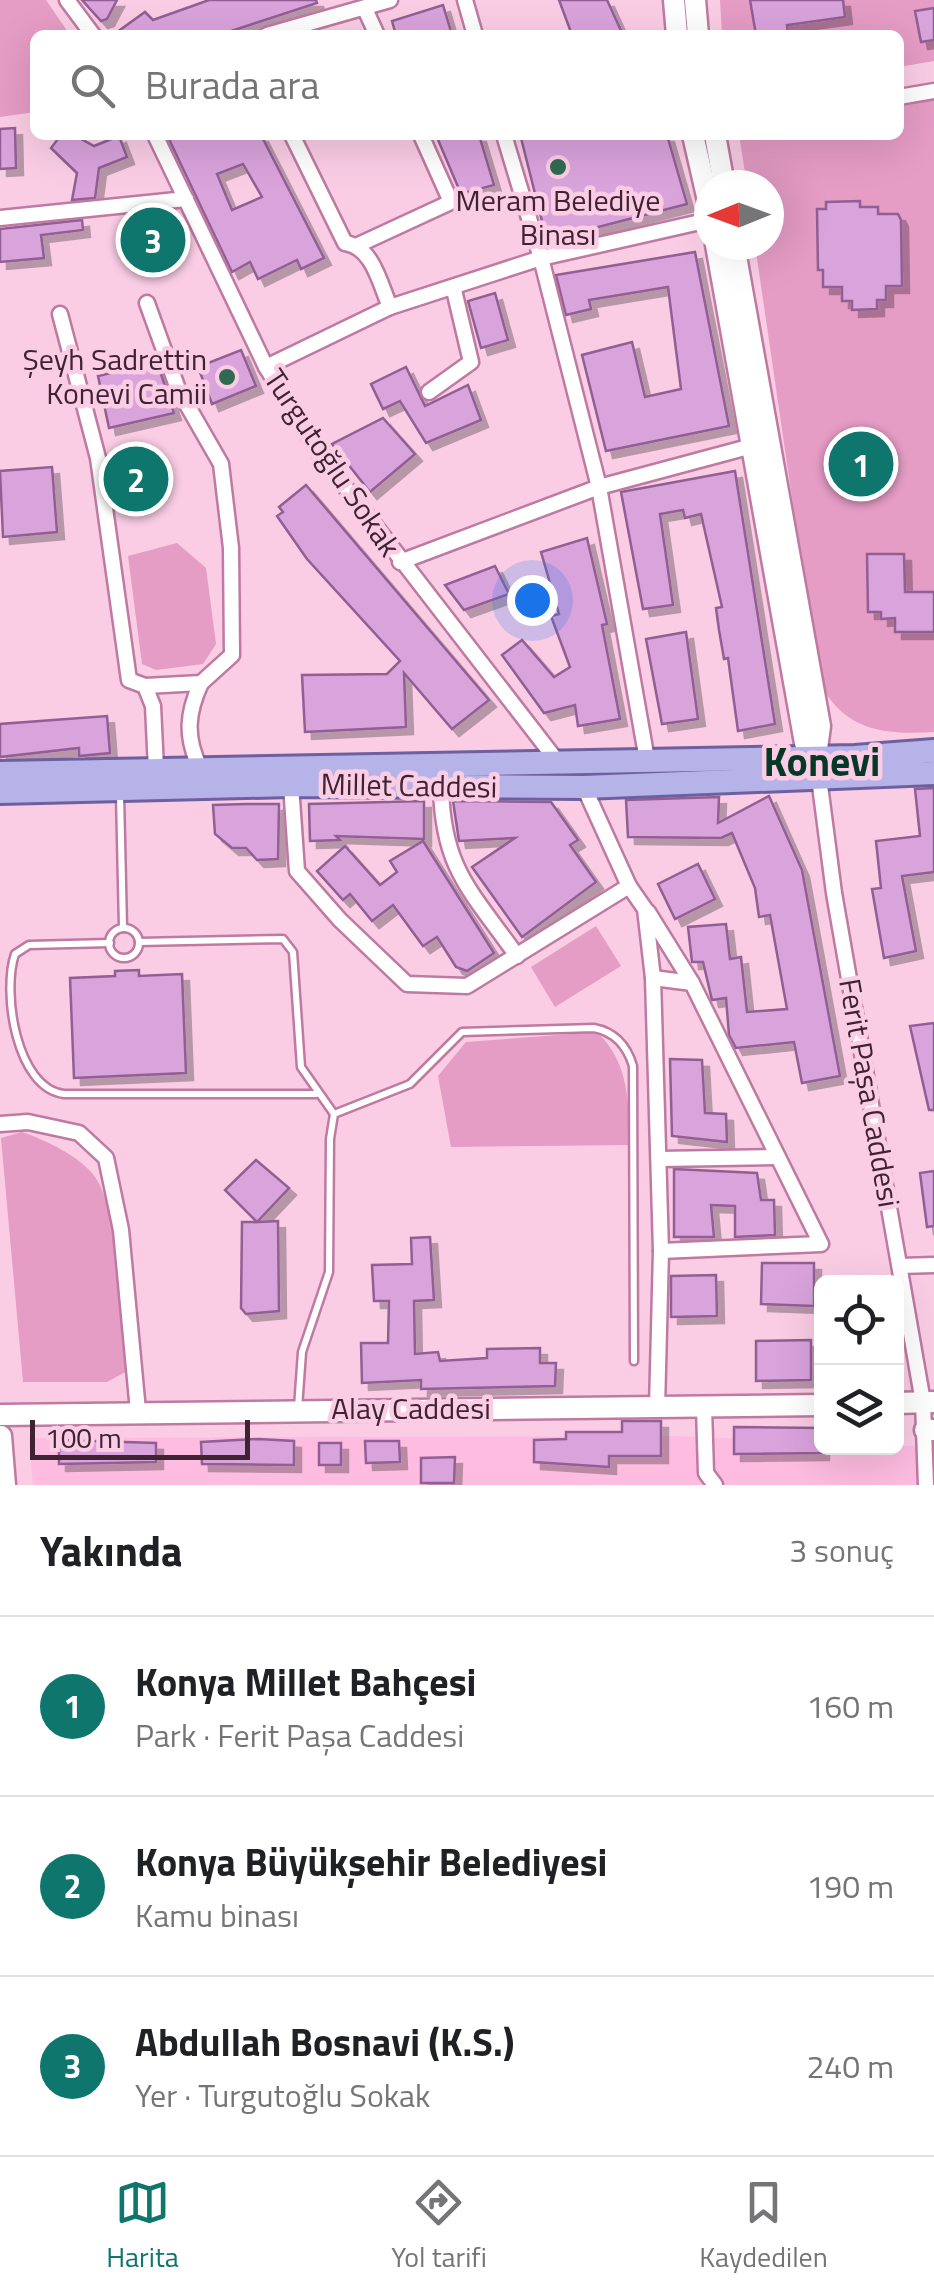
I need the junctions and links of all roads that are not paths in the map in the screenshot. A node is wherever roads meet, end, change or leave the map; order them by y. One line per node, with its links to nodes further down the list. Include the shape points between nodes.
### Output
1 (67, 0): 7 (street)
2 (390, 0): 6 (street)
3 (465, 0): 10 (street)
4 (674, 0): 11 (main road)
5 (695, 0): 12 (main road)
6 (365, 9): 8 (street); 9 (street)
7 (89, 30)
8 (286, 30)
9 (375, 30)
10 (474, 30)
11 (677, 30)
12 (698, 30)
13 (934, 92): 14 (street)
14 (904, 96)
15 (157, 140): 23 (street, Turgutoğlu Sokak)
16 (294, 140): 26 (street, via 345,243)
17 (423, 140): 26 (street, via 451,202)
18 (506, 140): 27 (street)
19 (694, 140): 21 (main road)
20 (716, 140): 22 (main road)
21 (701, 170)
22 (721, 170)
23 (186, 200): 24 (street); 34 (street, Turgutoğlu Sokak)
24 (0, 218)
25 (694, 223): 27 (street)
26 (358, 245): 32 (street)
27 (541, 258): 30 (street); 37 (street)
28 (719, 260): 36 (main road, Ferit Paşa Caddesi)
29 (737, 260): 42 (main road, Ferit Paşa Caddesi, via 820,726)
30 (454, 290): 32 (street); 35 (street, via 471,362)
31 (147, 303): 39 (street, via 178,390 220,464 232,548 232,655)
32 (390, 307): 34 (street)
33 (60, 314): 40 (street, via 98,458 129,680)
34 (266, 367): 38 (street, Turgutoğlu Sokak)
35 (429, 392)
36 (752, 446): 37 (street); 42 (main road, Ferit Paşa Caddesi, via 806,743)
37 (599, 487): 38 (street); 43 (street)
38 (400, 562): 44 (street, Turgutoğlu Sokak)
39 (200, 683): 40 (street); 45 (street, via 189,709)
40 (145, 686): 46 (street)
41 (934, 751): 42 (main road, Millet Caddesi)
42 (816, 756): 43 (main road, Millet Caddesi); 49 (street, Ferit Paşa Caddesi)
43 (647, 760): 44 (main road, Millet Caddesi)
44 (557, 761): 45 (main road, Millet Caddesi)
45 (200, 768): 46 (main road, Millet Caddesi)
46 (156, 769): 47 (main road, Millet Caddesi)
47 (0, 773)
48 (934, 773): 49 (main road, Millet Caddesi)
49 (819, 781): 51 (main road, Millet Caddesi); 72 (street, Ferit Paşa Caddesi)
50 (291, 785): 52 (main road, Millet Caddesi); 53 (main road, Millet Caddesi); 62 (street, via 298,871 407,984 467,986)
51 (584, 787): 52 (main road, Millet Caddesi); 57 (street)
52 (441, 788): 62 (street, via 452,864)
53 (120, 790): 55 (main road, Millet Caddesi); 59 (lane)
54 (0, 792): 55 (main road, Millet Caddesi)
55 (25, 792): 56 (main road)
56 (0, 812)
57 (629, 886): 58 (street); 62 (street)
58 (645, 908): 63 (street); 64 (street)
59 (123, 928): 60 (lane); 61 (lane)
60 (139, 942): 61 (lane, via 125,958); 65 (lane, via 283,939 293,952 298,1055)
61 (110, 943): 65 (lane, via 29,945 15,954 18,1037 44,1088 64,1094)
62 (517, 956)
63 (653, 978): 64 (street); 69 (street)
64 (692, 984): 68 (street)
65 (316, 1094): 66 (lane)
66 (334, 1114): 73 (lane, via 410,1084 462,1032 594,1028 614,1035 634,1066); 78 (lane, via 329,1272 302,1352)
67 (0, 1124): 79 (street, via 79,1132 106,1158 121,1230)
68 (776, 1157): 69 (street); 70 (street, via 821,1244)
69 (659, 1159): 70 (street)
70 (661, 1251): 76 (street)
71 (934, 1265): 72 (street)
72 (900, 1266): 74 (street, Ferit Paşa Caddesi)
73 (634, 1361)
74 (928, 1402): 81 (street, Ferit Paşa Caddesi)
75 (814, 1405): 77 (main road, Alay Caddesi)
76 (657, 1408): 77 (main road, Alay Caddesi); 78 (main road, Alay Caddesi)
77 (704, 1408): 84 (street, via 706,1473)
78 (298, 1410): 79 (main road, Alay Caddesi)
79 (138, 1411): 80 (main road, Alay Caddesi)
80 (0, 1414)
81 (930, 1430): 85 (street, Ferit Paşa Caddesi)
82 (1, 1436): 83 (main road)
83 (5, 1485)
84 (714, 1485)
85 (928, 1485)

